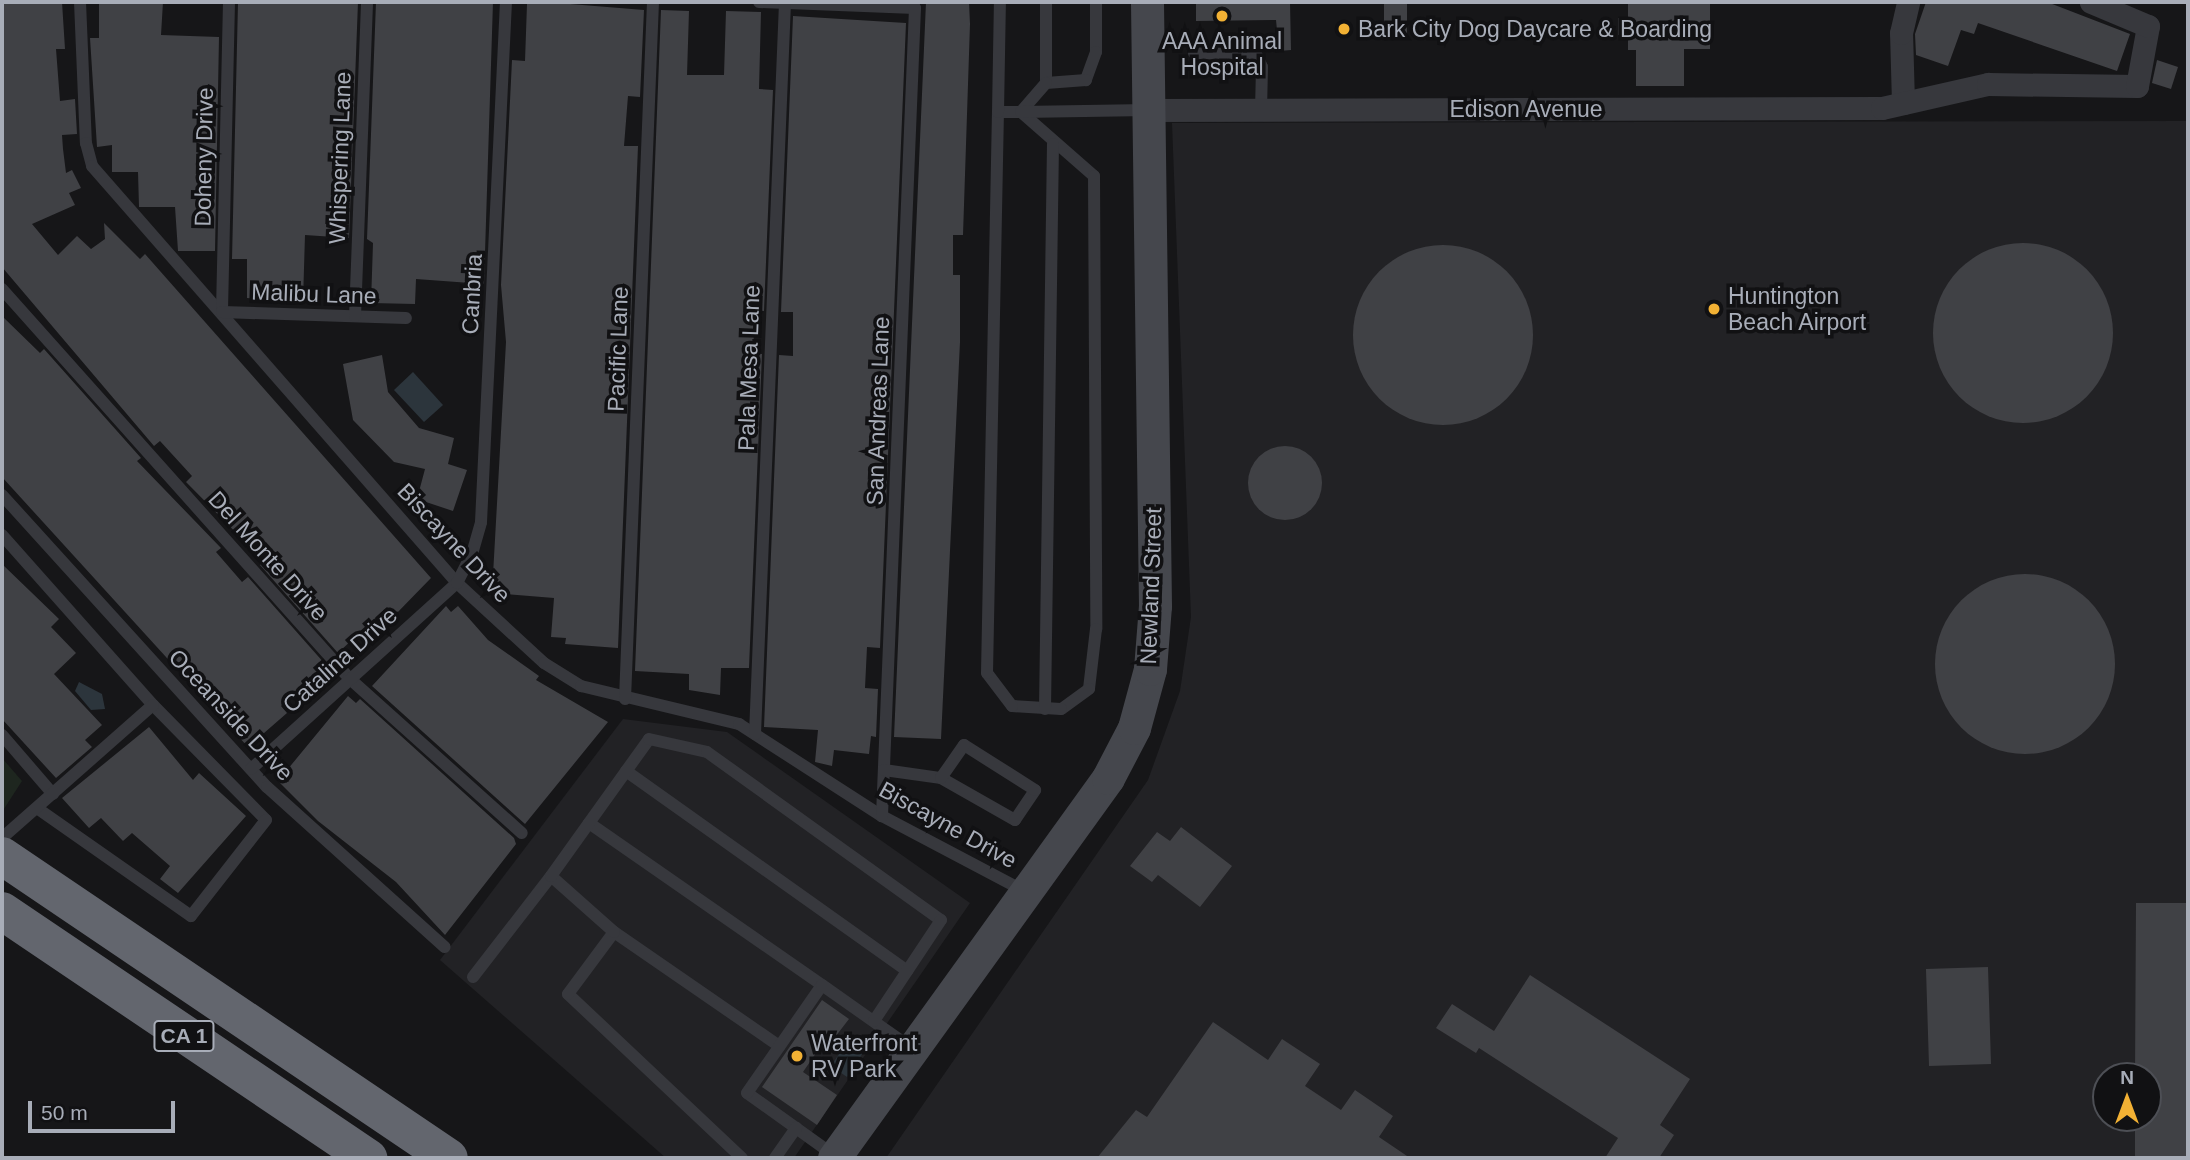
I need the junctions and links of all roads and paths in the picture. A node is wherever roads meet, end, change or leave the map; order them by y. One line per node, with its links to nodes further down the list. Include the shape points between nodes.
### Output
1 (80, 2): 23 (lane, Biscayne Drive, via 86,143 92,166)
2 (229, 2): 23 (lane, Doheny Drive)
3 (367, 2): 24 (lane, Whispering Lane)
4 (506, 2): 28 (lane, Canbria, via 481,522)
5 (653, 2): 30 (lane, Pacific Lane)
6 (759, 2): 13 (lane)
7 (1000, 2): 19 (lane)
8 (1046, 2): 15 (lane)
9 (1096, 2): 15 (lane, via 1096,52 1086,80)
10 (1147, 2): 17 (street, Newland Street)
11 (1908, 2): 16 (street, via 1900,33)
12 (2091, 2): 16 (street, Edison Avenue, via 2148,26 2137,86 1988,84)
13 (785, 3): 33 (lane, Pala Mesa Lane); 36 (lane, San Andreas Lane, via 915,8)
14 (1194, 53): 18 (lane, via 1256,54 1262,67)
15 (1046, 83): 20 (lane)
16 (1903, 103): 18 (street, Edison Avenue, via 1882,108)
17 (1148, 110): 18 (street, Edison Avenue); 20 (lane); 47 (street, Newland Street, via 1155,606 1150,669 1134,728 1108,778)
18 (1261, 110)
19 (998, 112): 20 (lane); 32 (lane, via 987,673 1012,706)
20 (1021, 112): 21 (lane)
21 (1053, 144): 32 (lane); 32 (lane, via 1094,176 1096,629 1089,689 1061,709)
22 (2, 289): 29 (lane, Del Monte Drive)
23 (222, 312): 24 (lane, Malibu Lane); 28 (lane, Biscayne Drive)
24 (355, 316): 25 (lane, Malibu Lane)
25 (406, 318)
26 (2, 495): 35 (lane, Oceanside Drive)
27 (2, 535): 31 (lane)
28 (457, 583): 29 (lane, Catalina Drive); 30 (lane, Biscayne Drive, via 544,663 581,686)
29 (349, 678): 35 (lane, Catalina Drive); 43 (lane, Del Monte Drive)
30 (625, 699): 33 (lane, Biscayne Drive, via 719,717)
31 (153, 705): 39 (lane); 40 (lane, via 267,820 191,916)
32 (1045, 709)
33 (755, 734): 41 (lane, Biscayne Drive)
34 (2, 736): 39 (lane)
35 (251, 769): 50 (lane, Oceanside Drive)
36 (884, 770): 38 (lane); 41 (lane, San Andreas Lane)
37 (626, 771): 42 (lane); 51 (lane); 51 (lane, via 649,739 707,752 941,920)
38 (941, 778): 38 (lane, via 1015,820 1035,790 964,745)
39 (53, 794): 40 (lane)
40 (37, 808): 44 (lane)
41 (882, 816): 47 (lane, Biscayne Drive)
42 (589, 823): 46 (lane); 53 (lane)
43 (522, 833)
44 (2, 838)
45 (2, 856): 60 (highway, CA 1)
46 (551, 876): 49 (lane); 52 (lane)
47 (1026, 892): 56 (street, Newland Street)
48 (2, 911): 59 (highway, CA 1)
49 (614, 932): 55 (lane); 61 (lane, via 568,994)
50 (445, 947)
51 (907, 971): 54 (lane)
52 (473, 977)
53 (822, 985): 54 (lane); 55 (lane)
54 (874, 1021): 56 (lane)
55 (779, 1046): 57 (lane, via 747,1093)
56 (910, 1047): 58 (street, Newland Street)
57 (796, 1128): 58 (lane); 62 (lane)
58 (835, 1157)
59 (368, 1158)
60 (449, 1158)
61 (742, 1158)
62 (775, 1158)

